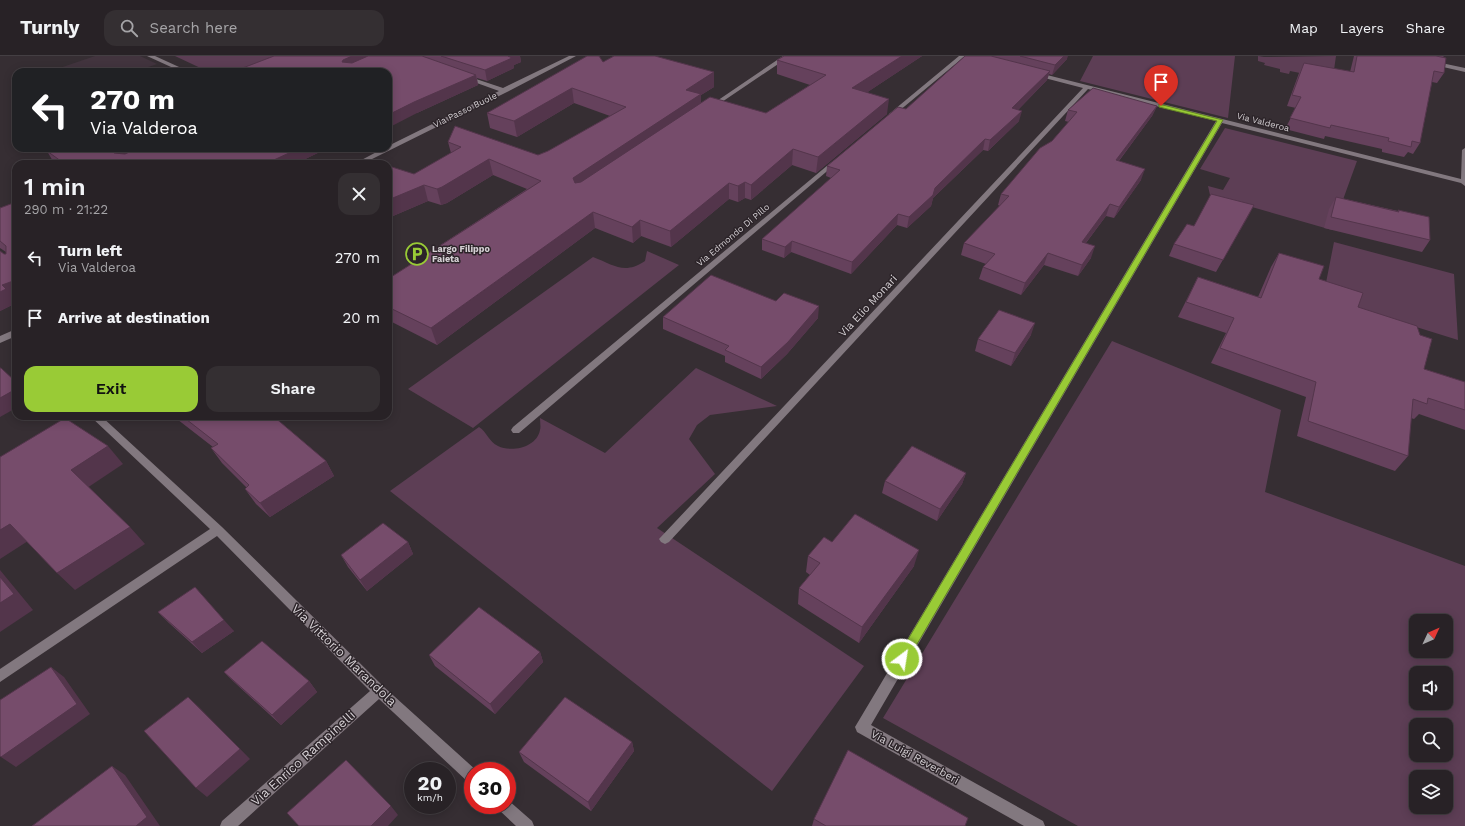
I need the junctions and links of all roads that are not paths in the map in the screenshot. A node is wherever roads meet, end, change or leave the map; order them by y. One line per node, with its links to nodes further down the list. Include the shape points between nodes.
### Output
1 (150, 56): 7 (street)
2 (573, 56): 12 (street, Via Passo Buole)
3 (787, 56): 13 (street)
4 (963, 56): 5 (street); 15 (street)
5 (971, 58)
6 (1426, 62): 8 (street)
7 (178, 68)
8 (1465, 70)
9 (1025, 72): 11 (street, Via Valderoa)
10 (461, 76): 12 (street)
11 (1087, 87): 14 (street, Via Valderoa); 27 (street, Via Elio Monari)
12 (505, 91): 16 (street, Via Passo Buole)
13 (703, 113)
14 (1220, 120): 21 (street, Via Valderoa); 34 (street, Via Luigi Reverberi, via 862,727)
15 (882, 123)
16 (392, 147)
17 (1465, 150): 21 (street)
18 (381, 152): 20 (street, Via Passo Buole)
19 (840, 158): 25 (street, Via Edmondo Di Pillo)
20 (365, 160)
21 (1465, 182)
22 (12, 334): 23 (street)
23 (0, 340)
24 (99, 420): 26 (street, Via Vittorio Marandola)
25 (516, 430)
26 (218, 530): 28 (street); 29 (street, Via Vittorio Marandola)
27 (665, 539)
28 (0, 676)
29 (379, 691): 30 (street, Via Vittorio Marandola); 32 (street, Via Enrico Rampinelli)
30 (464, 769)
31 (514, 814): 33 (street)
32 (227, 826)
33 (527, 826)
34 (1038, 826)

